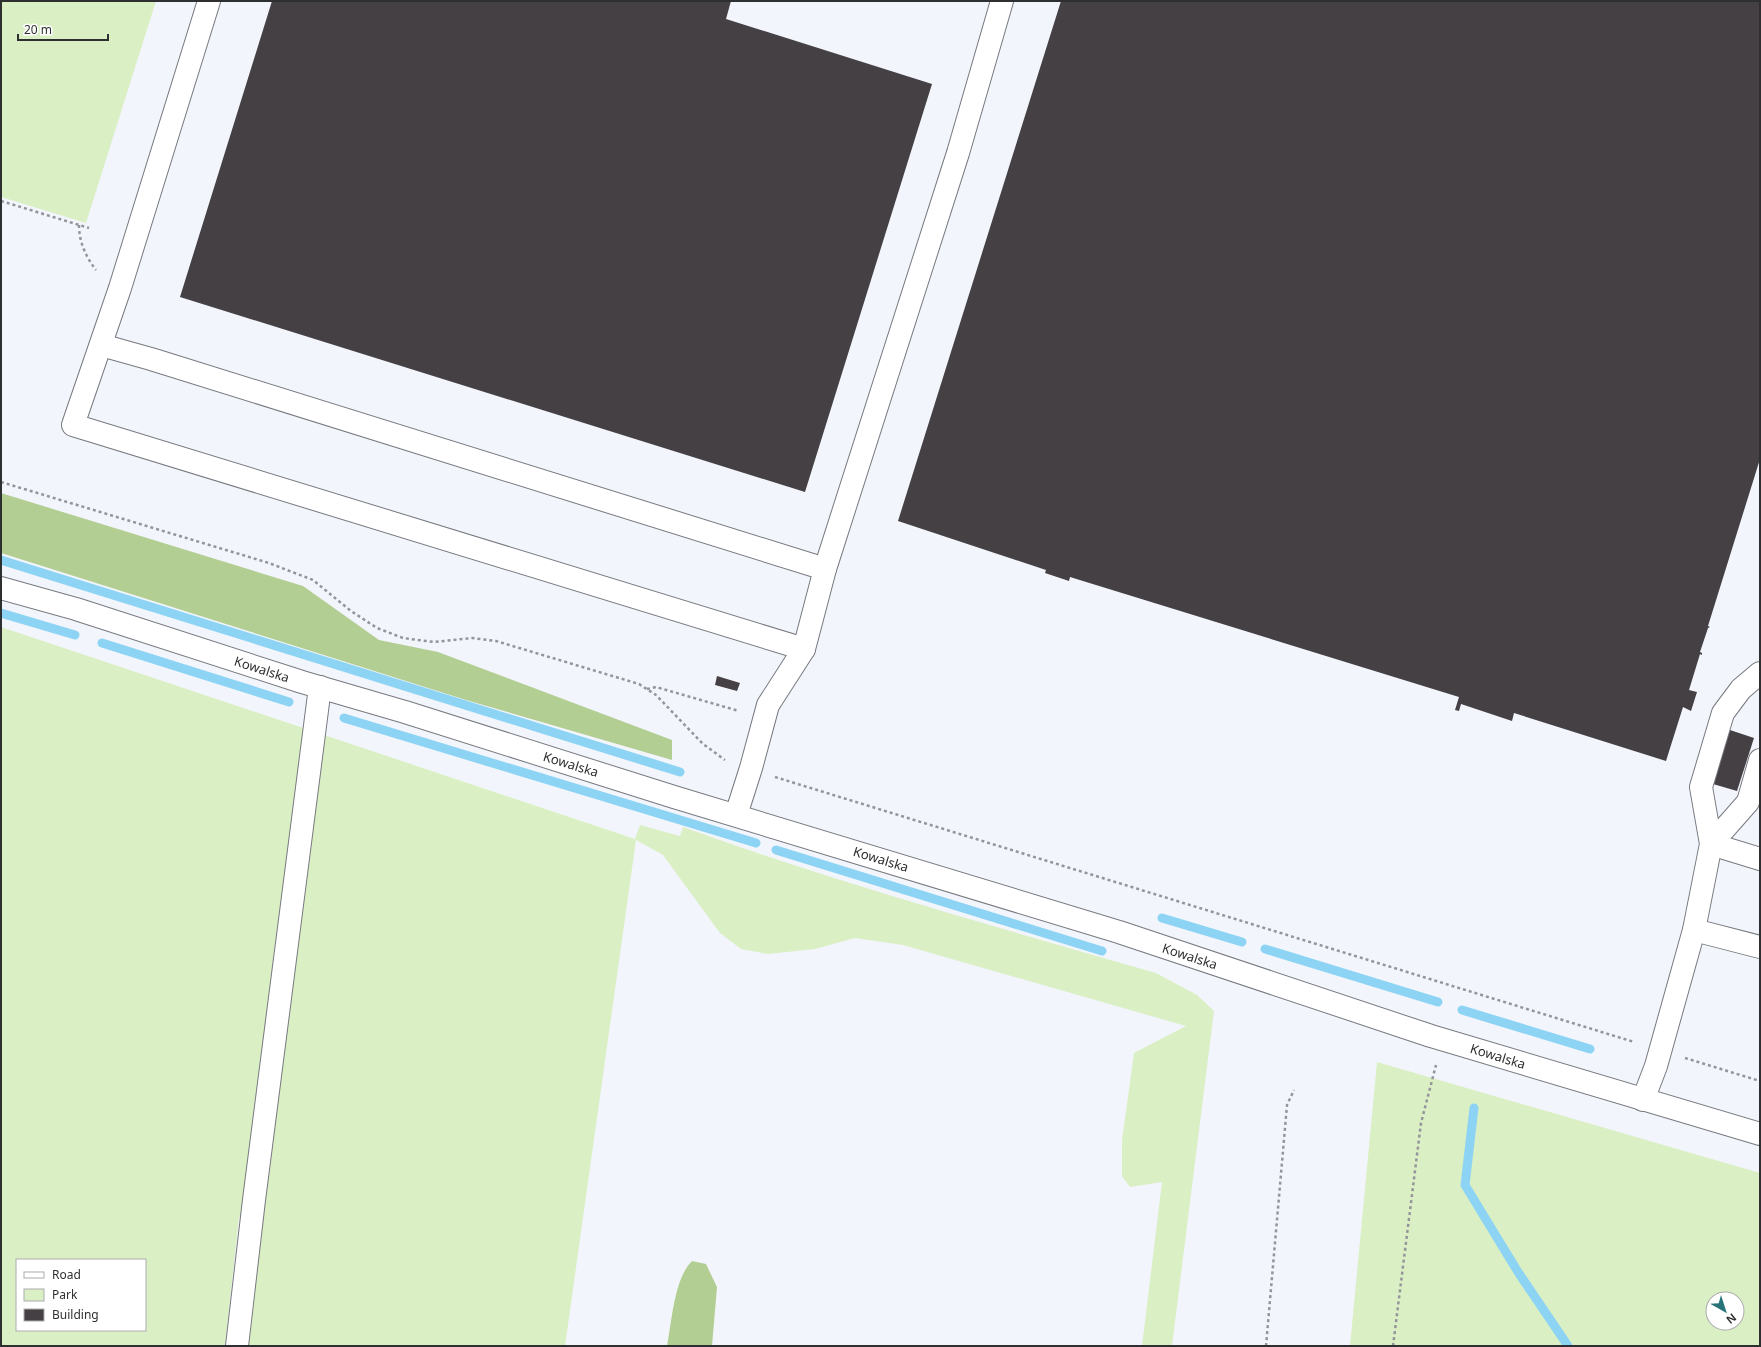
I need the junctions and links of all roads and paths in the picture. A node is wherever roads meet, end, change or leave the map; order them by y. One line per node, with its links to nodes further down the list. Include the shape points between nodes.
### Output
1 (209, 1): 6 (street)
2 (1002, 1): 9 (street, via 958,153)
3 (1, 201): 4 (path)
4 (80, 225): 5 (path); 6 (path, via 83,249 92,265 105,280)
5 (89, 228)
6 (120, 288): 7 (street)
7 (100, 345): 9 (street); 11 (street, via 73,425)
8 (1, 482): 14 (path, via 269,563 313,580 350,611 377,628 404,638 434,642 472,638 496,641 639,684)
9 (825, 568): 11 (street)
10 (1, 588): 13 (street, Kowalska, via 76,609)
11 (804, 649): 15 (street, via 768,705)
12 (1760, 673): 20 (street, via 1741,689 1723,713 1701,787)
13 (320, 687): 19 (street, Kowalska); 31 (street)
14 (647, 689): 15 (path, via 656,687); 16 (path, via 704,744 722,759)
15 (764, 719): 19 (street)
16 (727, 760)
17 (1760, 760): 20 (street, via 1748,802)
18 (774, 777): 25 (path)
19 (736, 815): 24 (street, Kowalska, via 1119,932)
20 (1711, 844): 21 (street); 22 (street)
21 (1760, 859)
22 (1694, 930): 23 (street); 29 (street, via 1656,1066)
23 (1760, 948)
24 (1445, 1040): 29 (street, Kowalska); 33 (path, via 1420,1123)
25 (1635, 1043)
26 (1692, 1060): 27 (path)
27 (1760, 1081)
28 (1294, 1090): 32 (path, via 1287,1105)
29 (1643, 1100): 30 (street, Kowalska)
30 (1760, 1134)
31 (237, 1346)
32 (1266, 1346)
33 (1393, 1346)

